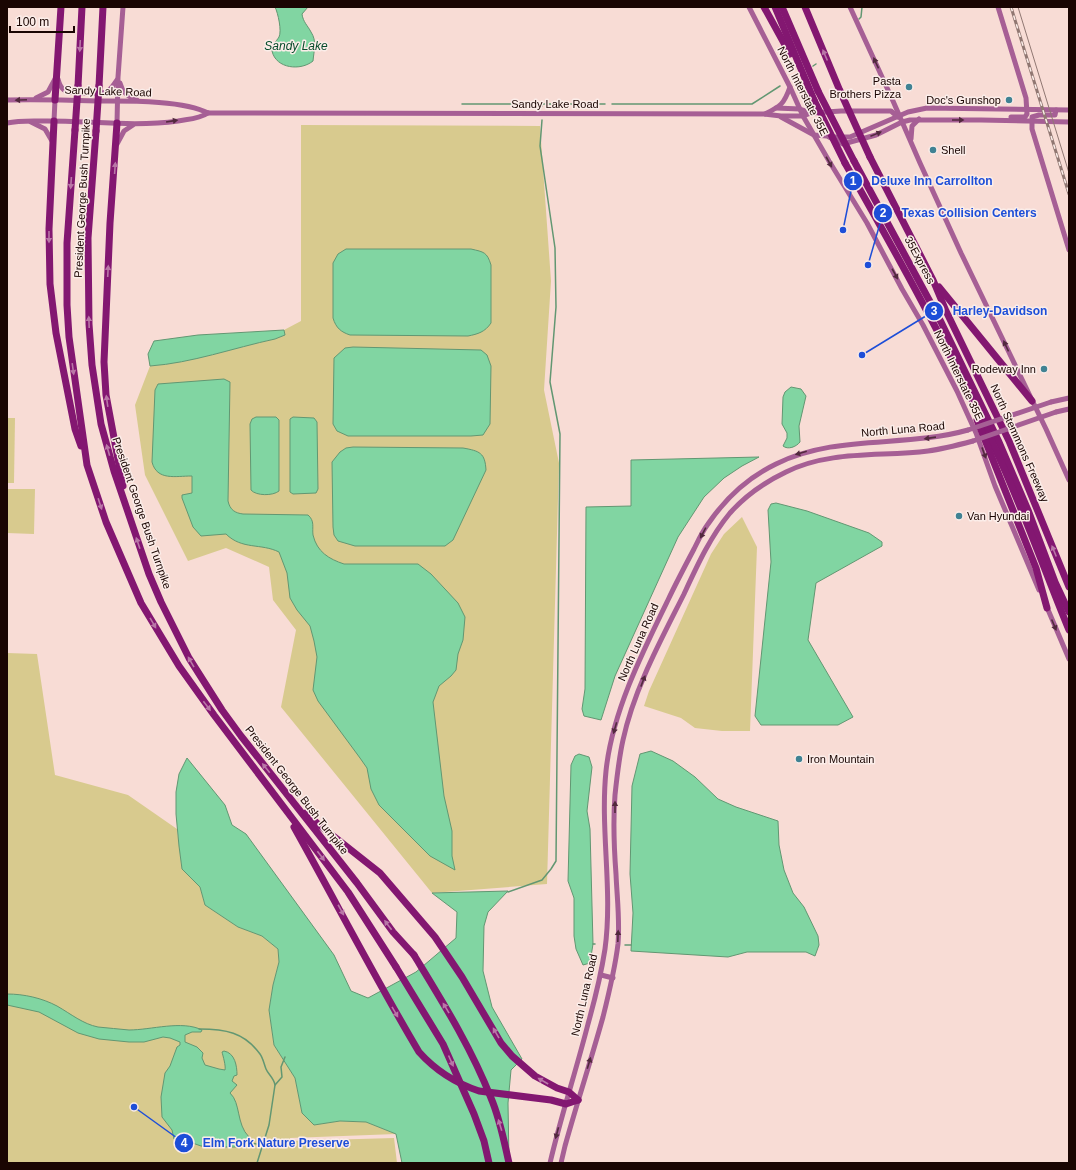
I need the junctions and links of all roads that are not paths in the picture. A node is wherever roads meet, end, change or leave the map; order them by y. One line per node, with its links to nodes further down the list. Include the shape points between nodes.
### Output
1 (61, 7): 12 (highway)
2 (82, 7): 51 (highway, President George Bush Turnpike, one-way to 51, bridge, via 67,243 68,306 73,368)
3 (103, 7): 53 (highway, President George Bush Turnpike, one-way to 3, bridge, via 101,424 89,324 88,246)
4 (123, 7): 13 (main road)
5 (749, 7): 14 (main road, North Interstate 35E)
6 (764, 7): 15 (highway)
7 (775, 7): 15 (highway)
8 (782, 7): 56 (highway, 35Express, bridge, via 818,91 941,322 999,442)
9 (805, 7): 46 (highway, North Stemmons Freeway, one-way to 9, bridge, via 870,157)
10 (850, 7): 31 (main road, one-way to 10)
11 (998, 7): 23 (main road, via 1026,98)
12 (56, 76): 13 (main road, via 66,91 102,93 110,90); 16 (main road, via 48,92); 18 (highway)
13 (118, 77): 19 (main road); 20 (main road, via 126,94)
14 (790, 87): 21 (main road, via 785,101); 22 (main road, North Interstate 35E)
15 (809, 91): 49 (highway, bridge)
16 (36, 99): 17 (main road, Sandy Lake Road, one-way to 17); 18 (main road, Sandy Lake Road)
17 (7, 100)
18 (55, 100): 19 (main road, Sandy Lake Road); 35 (main road)
19 (117, 101): 20 (main road, Sandy Lake Road); 39 (main road)
20 (144, 102): 26 (main road, Sandy Lake Road, via 173,104 201,109)
21 (776, 108): 22 (main road); 28 (main road)
22 (800, 109): 27 (main road); 30 (main road, North Interstate 35E)
23 (1027, 109): 24 (main road); 31 (main road, via 938,108 917,110); 33 (main road, via 1025,117 990,117)
24 (1056, 110): 25 (main road); 36 (main road, via 1055,115 1036,115)
25 (1069, 110)
26 (208, 113): 28 (main road, Sandy Lake Road); 40 (main road, Sandy Lake Road, one-way to 26, via 172,122 201,117)
27 (811, 113): 30 (main road, Sandy Lake Road); 31 (main road, Sandy Lake Road, via 891,111)
28 (764, 114): 29 (main road, Sandy Lake Road)
29 (781, 116): 30 (main road, Sandy Lake Road); 41 (main road)
30 (803, 116): 41 (main road, North Interstate 35E)
31 (900, 118): 32 (main road); 41 (main road, via 850,137); 43 (main road)
32 (919, 119): 33 (main road, one-way to 33); 43 (main road, via 912,126)
33 (981, 120): 36 (main road)
34 (28, 121): 35 (main road, Sandy Lake Road); 38 (main road, Sandy Lake Road); 42 (main road, via 45,129)
35 (54, 121): 39 (main road, Sandy Lake Road); 42 (highway)
36 (1031, 122): 37 (main road); 45 (main road)
37 (1069, 122)
38 (7, 123)
39 (117, 123): 40 (main road, Sandy Lake Road); 44 (highway)
40 (135, 124): 44 (main road, via 124,131)
41 (814, 135): 55 (main road, North Interstate 35E, one-way to 55, via 867,223 957,391)
42 (53, 142): 51 (highway, one-way to 51, via 49,229 52,306 76,429)
43 (912, 144): 48 (main road, one-way to 43, via 960,252)
44 (116, 145): 53 (highway, one-way to 44, via 110,422 105,378 110,223)
45 (1069, 250)
46 (934, 280): 48 (highway); 54 (highway, North Stemmons Freeway, one-way to 46, via 1009,441 949,317)
47 (1069, 398): 61 (main road, North Luna Road, one-way to 61, bridge, via 948,436 821,448 797,454 773,465 743,484 707,524 647,643 622,704 613,734 606,770 604,803 607,922)
48 (1032, 401): 52 (main road)
49 (975, 404): 55 (highway, via 978,421 1033,561); 57 (highway)
50 (1069, 409): 62 (main road, North Luna Road, one-way to 50, bridge, via 619,914 615,797 623,738 649,665 713,536 730,513 770,480 806,463 829,458 948,448)
51 (87, 465): 60 (highway, President George Bush Turnpike, one-way to 60, via 106,522 141,603 197,693)
52 (1069, 480)
53 (128, 514): 59 (highway, President George Bush Turnpike, one-way to 53, via 222,710 188,658 149,574)
54 (1069, 587)
55 (1047, 608): 58 (main road, North Interstate 35E, one-way to 58)
56 (1069, 612)
57 (1069, 630)
58 (1069, 659)
59 (290, 798): 63 (highway, one-way to 59, via 544,1082 520,1064 501,1043 462,977 435,938 380,873 318,824); 67 (highway, President George Bush Turnpike, one-way to 59, bridge, via 492,1099 472,1054 414,955 393,932)
60 (281, 802): 65 (highway, one-way to 65, bridge, via 376,978 419,1052 428,1062 447,1077 468,1087 485,1092); 66 (highway, President George Bush Turnpike, one-way to 66, bridge, via 348,892 443,1044 474,1114)
61 (601, 976): 62 (main road); 63 (main road, North Luna Road)
62 (613, 978): 64 (main road, North Luna Road, one-way to 62)
63 (569, 1092): 64 (highway); 65 (main road, North Luna Road)
64 (578, 1100): 65 (highway); 69 (main road, North Luna Road)
65 (566, 1104): 68 (main road, North Luna Road, one-way to 68)
66 (490, 1163)
67 (509, 1163)
68 (550, 1163)
69 (561, 1163)

